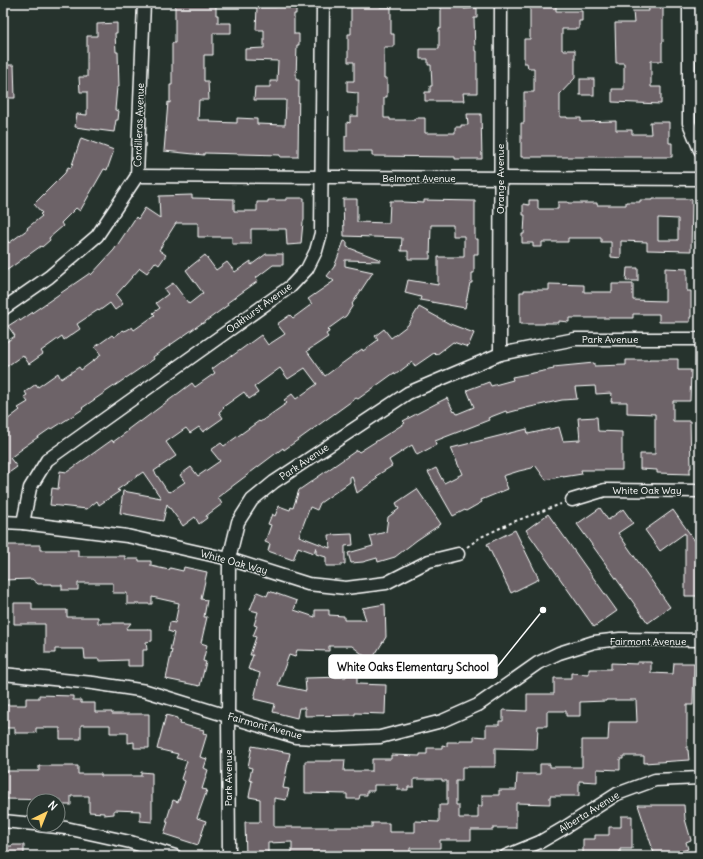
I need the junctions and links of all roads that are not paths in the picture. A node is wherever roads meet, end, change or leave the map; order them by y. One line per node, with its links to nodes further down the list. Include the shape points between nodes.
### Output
1 (144, 3): 6 (street, Cordilleras Avenue)
2 (323, 3): 7 (street, Oakhurst Avenue)
3 (501, 3): 8 (street, Orange Avenue)
4 (689, 3): 5 (street, via 689,123)
5 (700, 150)
6 (137, 176): 7 (street, Belmont Avenue); 10 (street, Cordilleras Avenue, via 97,236 49,277)
7 (322, 178): 8 (street, Belmont Avenue); 16 (street, Oakhurst Avenue, via 321,232 316,251 307,269 291,286 47,460 30,488)
8 (500, 178): 9 (street, Belmont Avenue); 12 (street, Orange Avenue)
9 (700, 179)
10 (3, 308)
11 (700, 339): 12 (street, Park Avenue, via 575,339)
12 (500, 354): 18 (street, Park Avenue, via 408,393 274,482 252,500 238,522)
13 (700, 491): 14 (street, White Oak Way, via 605,490)
14 (572, 500)
15 (3, 522): 16 (street, White Oak Way)
16 (23, 523): 18 (street, White Oak Way, via 127,536)
17 (458, 554): 18 (street, White Oak Way, via 429,561 386,583 346,588 308,584)
18 (229, 559): 21 (street, Park Avenue)
19 (700, 640): 21 (street, Fairmont Avenue, via 620,639 594,642 559,652 538,663 478,705 442,721 380,737 296,737)
20 (3, 674): 21 (street, Fairmont Avenue, via 146,691)
21 (228, 716): 27 (street, Park Avenue)
22 (700, 778): 28 (street, Alberta Avenue, via 655,780 617,794 540,842)
23 (3, 821): 24 (street)
24 (26, 823)
25 (66, 828): 26 (street, via 130,842)
26 (175, 856)
27 (229, 856)
28 (506, 856)

